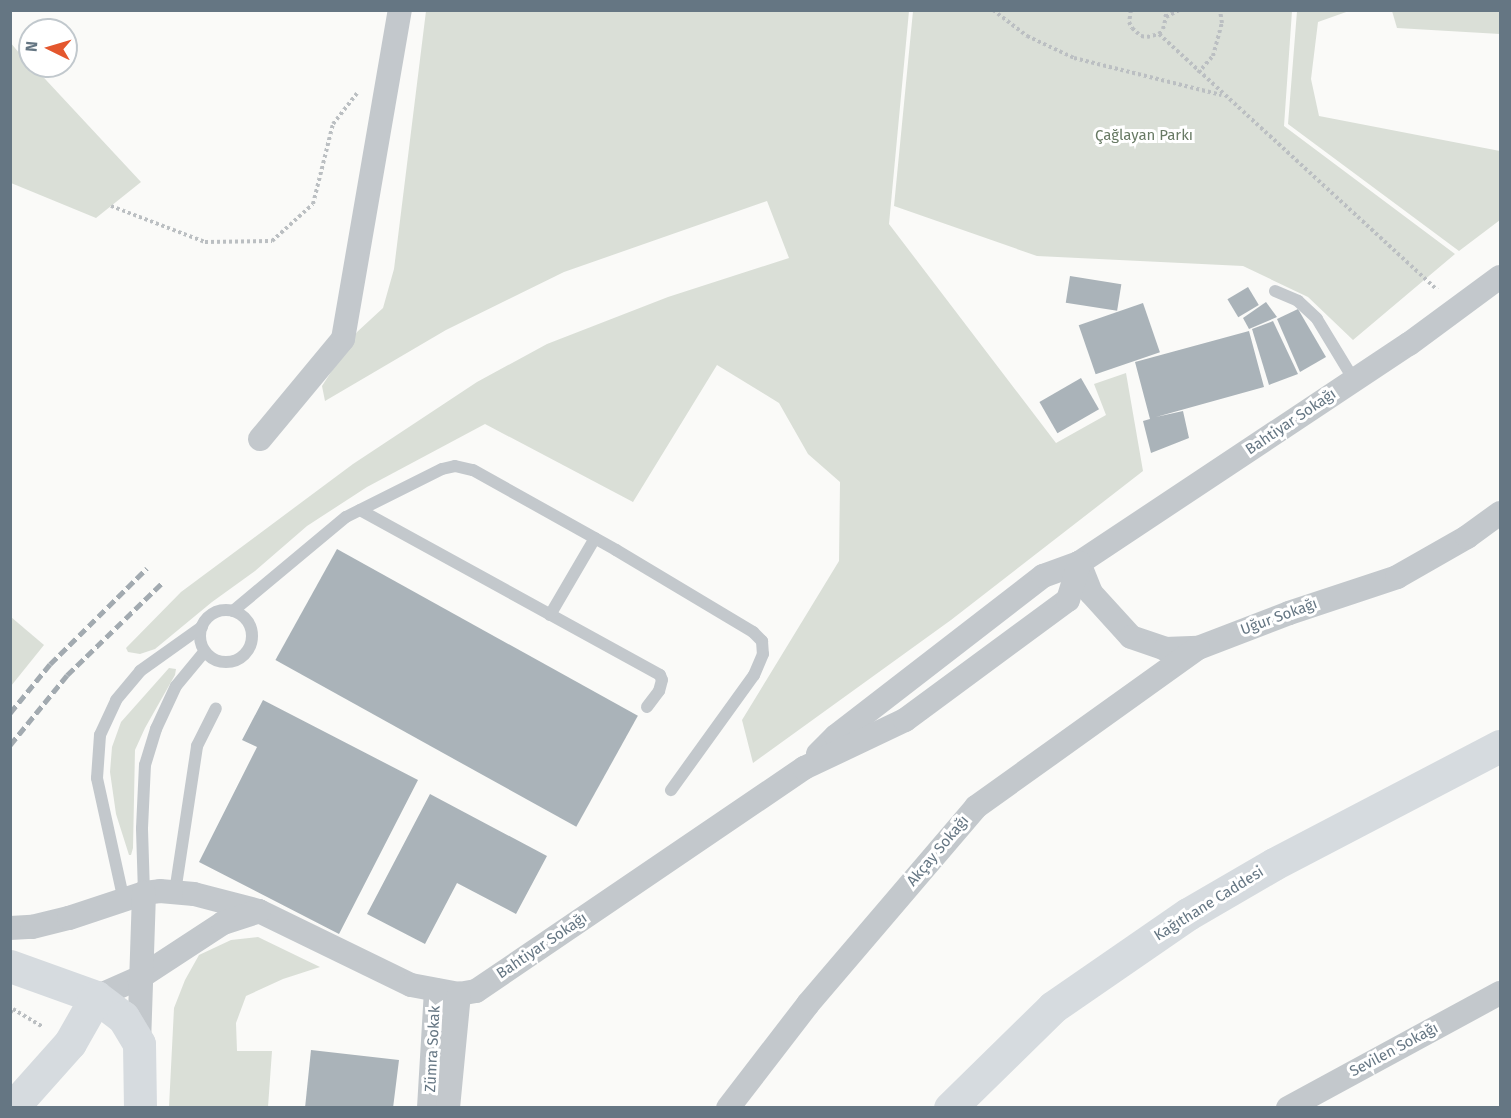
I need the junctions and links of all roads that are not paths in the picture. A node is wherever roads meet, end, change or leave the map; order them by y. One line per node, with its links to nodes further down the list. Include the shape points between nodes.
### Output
1 (400, 10): 5 (street, via 343,339)
2 (1500, 277): 4 (street, Bahtiyar Sokağı)
3 (1275, 291): 4 (lane, via 1298,301 1317,319)
4 (1354, 380): 9 (street, Bahtiyar Sokağı)
5 (260, 439)
6 (360, 510): 8 (lane, via 455,466 473,470); 10 (lane, via 346,517); 11 (lane)
7 (1500, 513): 13 (street, Uğur Sokağı, via 1397,577)
8 (595, 538): 11 (lane); 19 (lane, via 762,641 763,654 754,675)
9 (1079, 563): 13 (street, Uğur Sokağı, via 1091,593 1131,637 1165,649); 18 (street, Bahtiyar Sokağı, via 1043,576 836,736); 18 (street, Bahtiyar Sokağı, via 1068,600 905,720)
10 (233, 611): 12 (lane, via 216,612); 14 (lane, via 250,628 246,652 223,662)
11 (550, 615): 15 (lane, via 660,675 659,691)
12 (202, 627): 14 (lane, via 200,639); 21 (lane, via 140,671 116,700 100,735 97,778)
13 (1198, 648): 34 (street, Akçay Sokağı, via 976,807 808,1004)
14 (205, 651): 21 (lane, via 176,686 145,765)
15 (647, 707)
16 (216, 708): 20 (lane, via 197,746)
17 (1500, 746): 35 (main road, Kağıthane Caddesi, via 1274,864 1188,914 1053,1007)
18 (804, 768): 26 (street, Bahtiyar Sokağı, via 476,990)
19 (672, 790)
20 (175, 892): 21 (street); 22 (street)
21 (134, 897): 23 (street, via 69,918); 25 (street)
22 (259, 911): 25 (street, via 223,923); 26 (street, via 389,976)
23 (10, 928)
24 (10, 966): 28 (main road)
25 (139, 978): 28 (street); 29 (street)
26 (447, 992): 32 (street, Zümra Sokak); 33 (street, Zümra Sokak)
27 (1500, 993): 36 (street, Sevilen Sokağı)
28 (96, 998): 29 (main road, via 123,1017); 30 (main road, via 70,1043)
29 (139, 1044): 31 (main road)
30 (12, 1107)
31 (140, 1107)
32 (429, 1107)
33 (448, 1107)
34 (728, 1107)
35 (950, 1107)
36 (1288, 1107)

